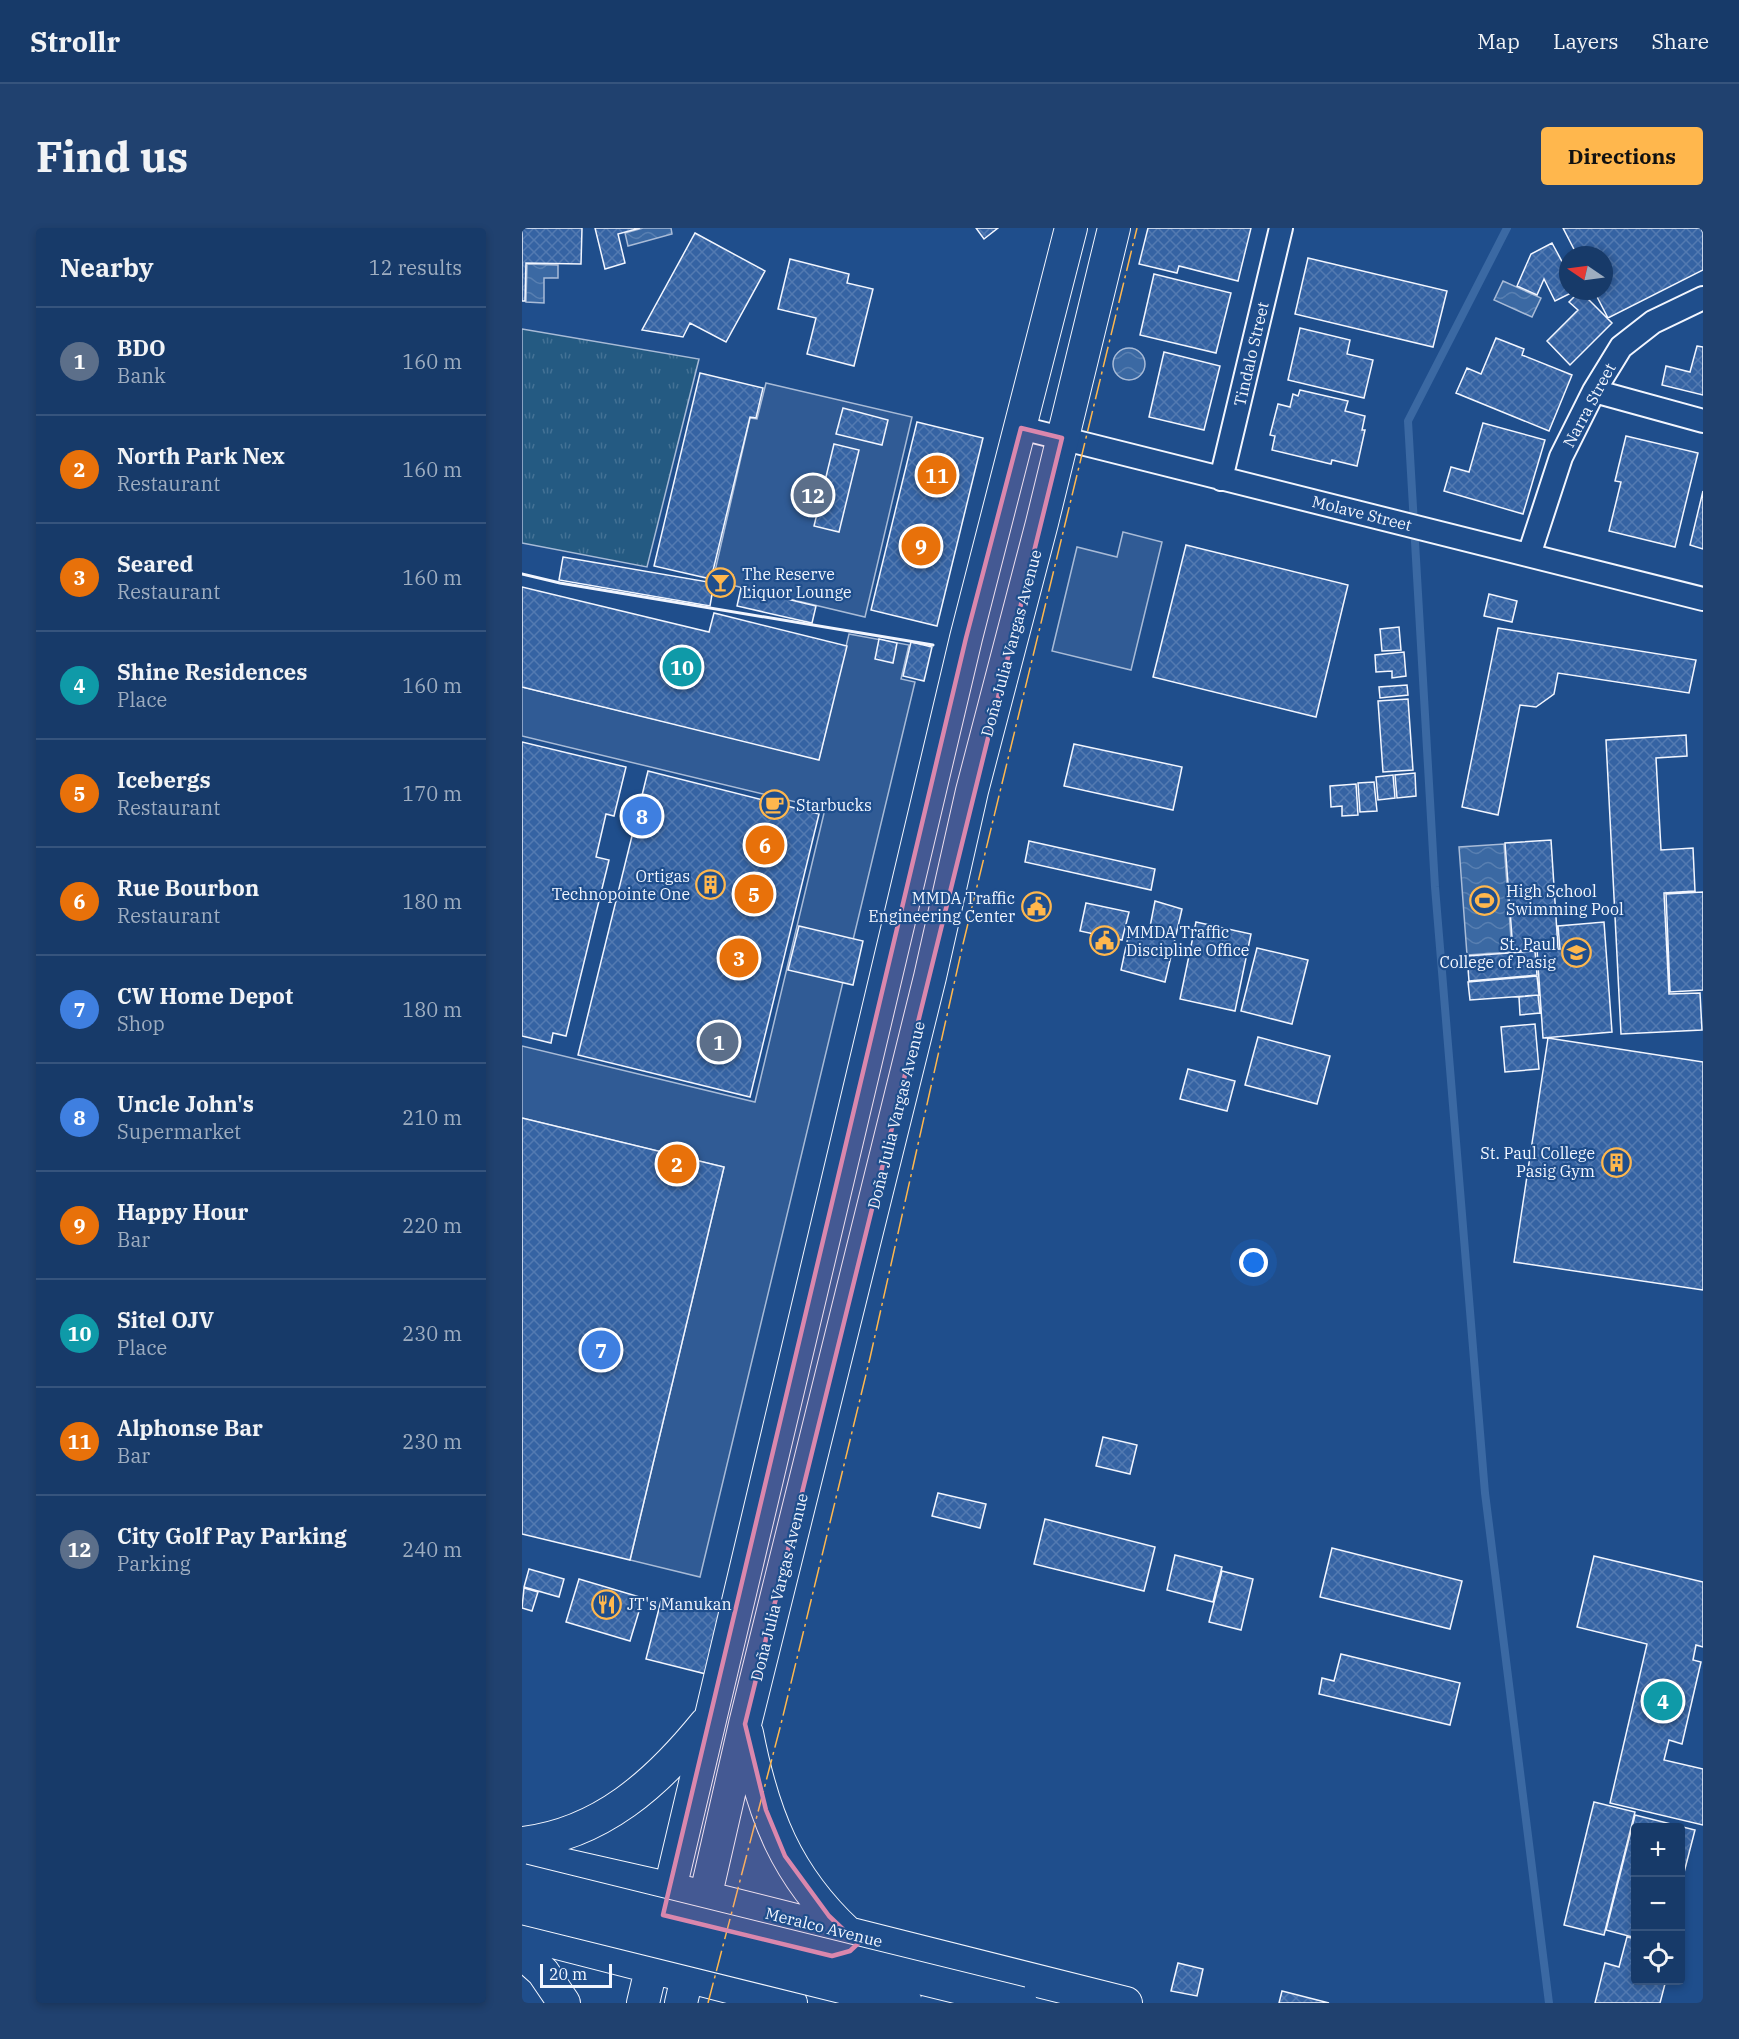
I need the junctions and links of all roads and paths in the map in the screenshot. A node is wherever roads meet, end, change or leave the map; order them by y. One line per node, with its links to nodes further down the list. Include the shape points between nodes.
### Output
1 (1071, 228): 7 (main road)
2 (1114, 228): 8 (main road, Doña Julia Vargas Avenue)
3 (1281, 228): 9 (street, Tindalo Street)
4 (1703, 298): 5 (street, Narra Street, via 1653,322 1621,347)
5 (1594, 391): 6 (street); 10 (street, Narra Street, via 1561,457)
6 (1703, 421)
7 (1022, 428): 8 (street, Molave Street); 12 (main road, via 966,638)
8 (1062, 438): 9 (street, Molave Street); 13 (main road, Doña Julia Vargas Avenue)
9 (1221, 479): 10 (street, Molave Street)
10 (1529, 555): 11 (street, Molave Street)
11 (1703, 599)
12 (709, 1719): 14 (main road, via 661,1772 618,1809 573,1831); 18 (main road)
13 (745, 1724): 19 (main road, Doña Julia Vargas Avenue); 24 (main road, via 766,1810 785,1856 806,1889)
14 (522, 1843)
15 (522, 1856): 18 (main road, Meralco Avenue)
16 (522, 1871): 21 (main road, via 542,1886 569,1896)
17 (522, 1880): 34 (main road, Meralco Avenue, bridge)
18 (668, 1888): 19 (main road, Meralco Avenue); 21 (main road)
19 (705, 1897): 22 (main road, Doña Julia Vargas Avenue); 24 (main road, Meralco Avenue)
20 (522, 1908): 32 (main road, bridge)
21 (662, 1919): 22 (main road); 27 (main road)
22 (699, 1929): 24 (main road, via 821,1957 850,1951); 28 (main road, Doña Julia Vargas Avenue)
23 (522, 1934): 27 (main road)
24 (857, 1936): 26 (main road, Meralco Avenue)
25 (522, 1953): 29 (main road, via 543,1972)
26 (972, 1964): 33 (main road, via 946,1983); 35 (main road, Meralco Avenue)
27 (652, 1967): 28 (main road); 30 (main road)
28 (684, 1990): 31 (main road)
29 (564, 2003)
30 (643, 2003)
31 (791, 2003)
32 (906, 2003)
33 (936, 2003)
34 (1022, 2003)
35 (1126, 2003)

